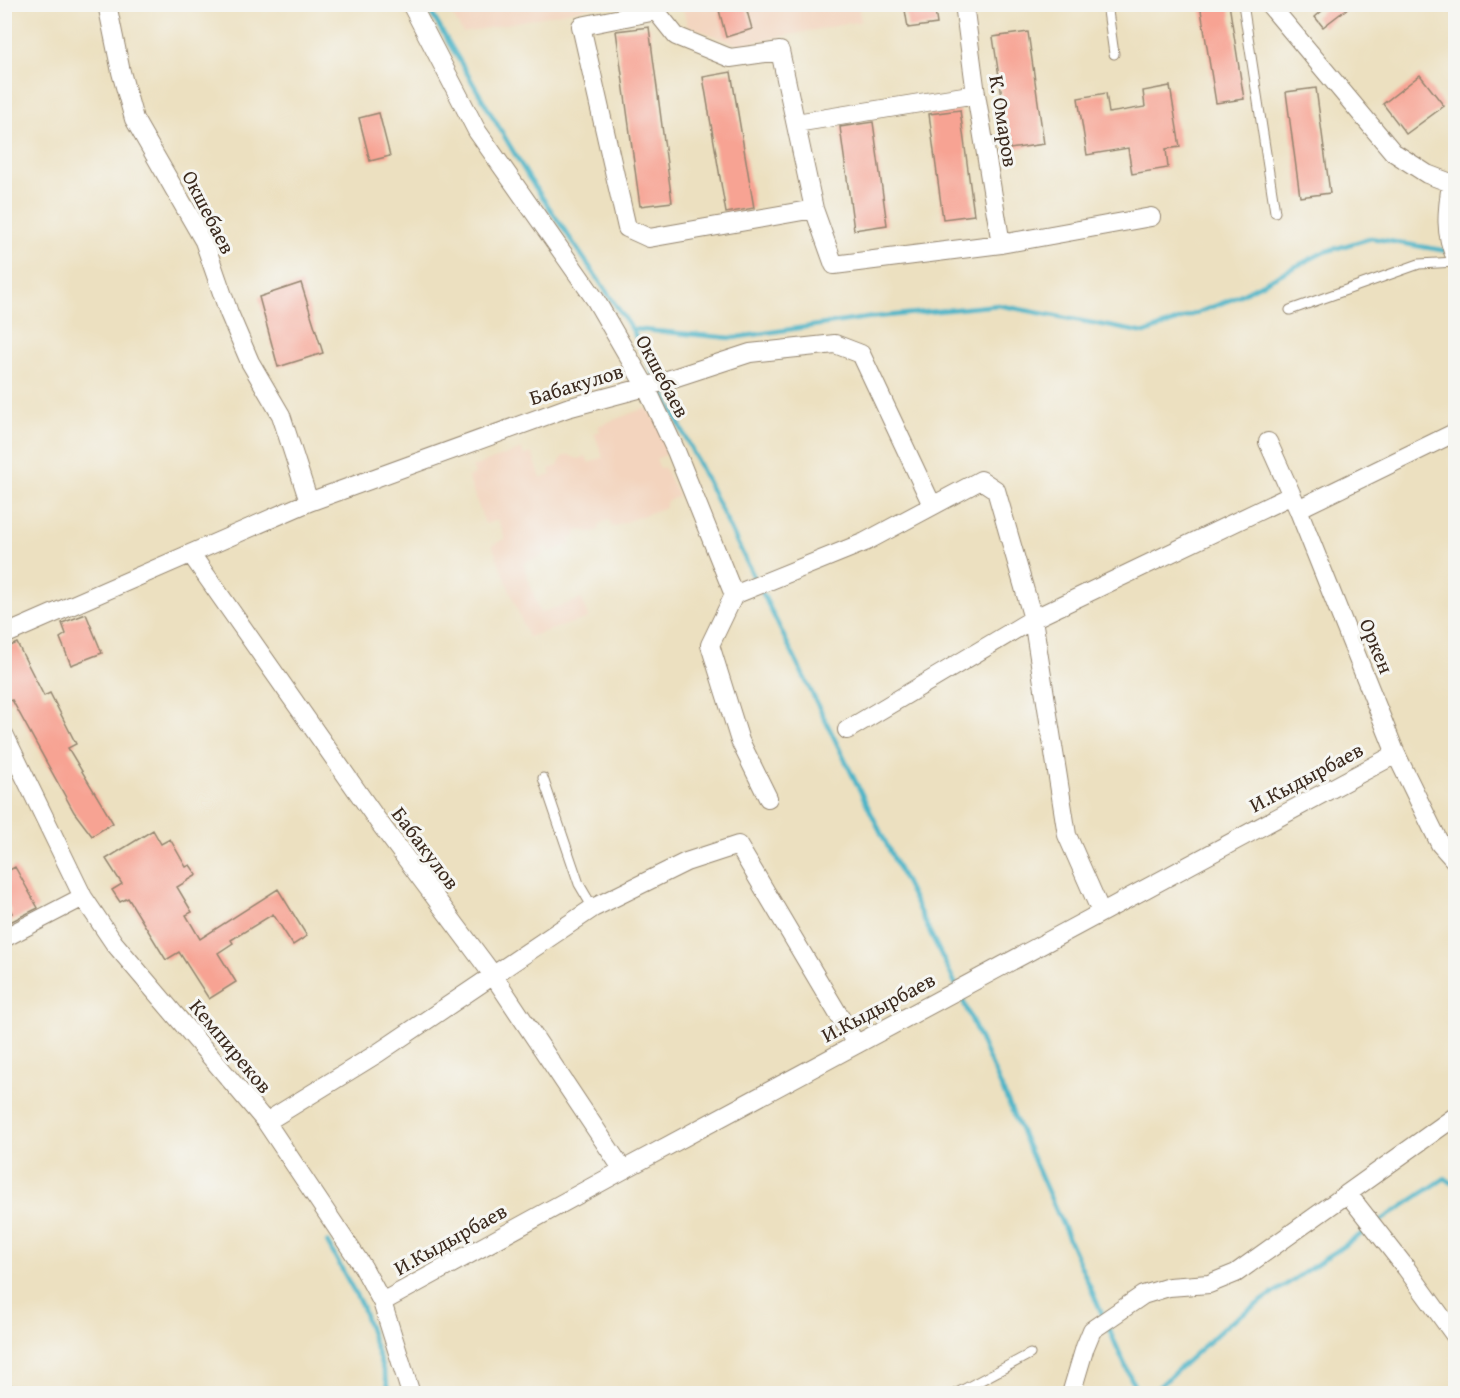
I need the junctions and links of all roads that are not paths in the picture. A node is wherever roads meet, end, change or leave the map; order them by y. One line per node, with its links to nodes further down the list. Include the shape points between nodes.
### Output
1 (107, 4): 20 (street, Окшебаев, via 134,119 204,241 250,362 281,415)
2 (411, 4): 17 (street, Окшебаев, via 477,131 595,299)
3 (964, 4): 8 (street, К. Омаров)
4 (1107, 4): 7 (lane)
5 (1243, 4): 12 (lane)
6 (1269, 4): 10 (street, via 1393,152)
7 (1114, 54)
8 (976, 94): 9 (street); 14 (street, К. Омаров)
9 (796, 123): 11 (street); 11 (street, via 780,51 730,58 676,36 656,11 581,26 627,228 649,238)
10 (1453, 185): 15 (street, via 1446,220)
11 (814, 209): 14 (street, via 834,265)
12 (1275, 212)
13 (1151, 217): 14 (street)
14 (1001, 244)
15 (1455, 260): 16 (lane, via 1419,264)
16 (1290, 310)
17 (646, 387): 20 (street, Бабакулов, via 567,408); 22 (street, Бабакулов, via 750,353 835,344 861,354); 24 (street, Окшебаев)
18 (1455, 432): 21 (street)
19 (1268, 442): 21 (street, Оркен)
20 (309, 502): 23 (street, Бабакулов)
21 (1295, 502): 25 (street); 29 (street, Оркен)
22 (932, 505): 24 (street, via 865,542); 25 (street, via 981,480 996,490)
23 (191, 555): 26 (street, Бабакулов); 37 (street, Бабакулов, via 378,821)
24 (734, 596): 31 (street, via 710,645 741,741)
25 (1033, 619): 27 (street); 35 (street, via 1067,835)
26 (4, 634)
27 (847, 730)
28 (4, 734): 33 (street, Кемпиреков)
29 (1396, 754): 32 (street, Оркен, via 1440,844); 35 (street, И.Кыдырбаев)
30 (543, 778): 34 (lane, via 579,884)
31 (768, 798)
32 (1455, 862)
33 (83, 897): 36 (street); 40 (street, Кемпиреков, via 114,943)
34 (593, 908): 37 (street); 38 (street, via 686,862 738,845)
35 (1101, 912): 38 (street, И.Кыдырбаев)
36 (4, 938)
37 (493, 975): 40 (street); 41 (street, Бабакулов)
38 (856, 1044): 41 (street, И.Кыдырбаев)
39 (1455, 1116): 42 (street)
40 (266, 1122): 43 (street, Кемпиреков)
41 (623, 1170): 43 (street, И.Кыдырбаев)
42 (1348, 1194): 44 (street); 48 (street, via 1236,1273 1209,1284 1169,1287 1143,1296 1092,1330)
43 (382, 1302): 46 (street, Кемпиреков)
44 (1455, 1337)
45 (1030, 1354): 47 (lane)
46 (411, 1394)
47 (955, 1394)
48 (1071, 1394)

